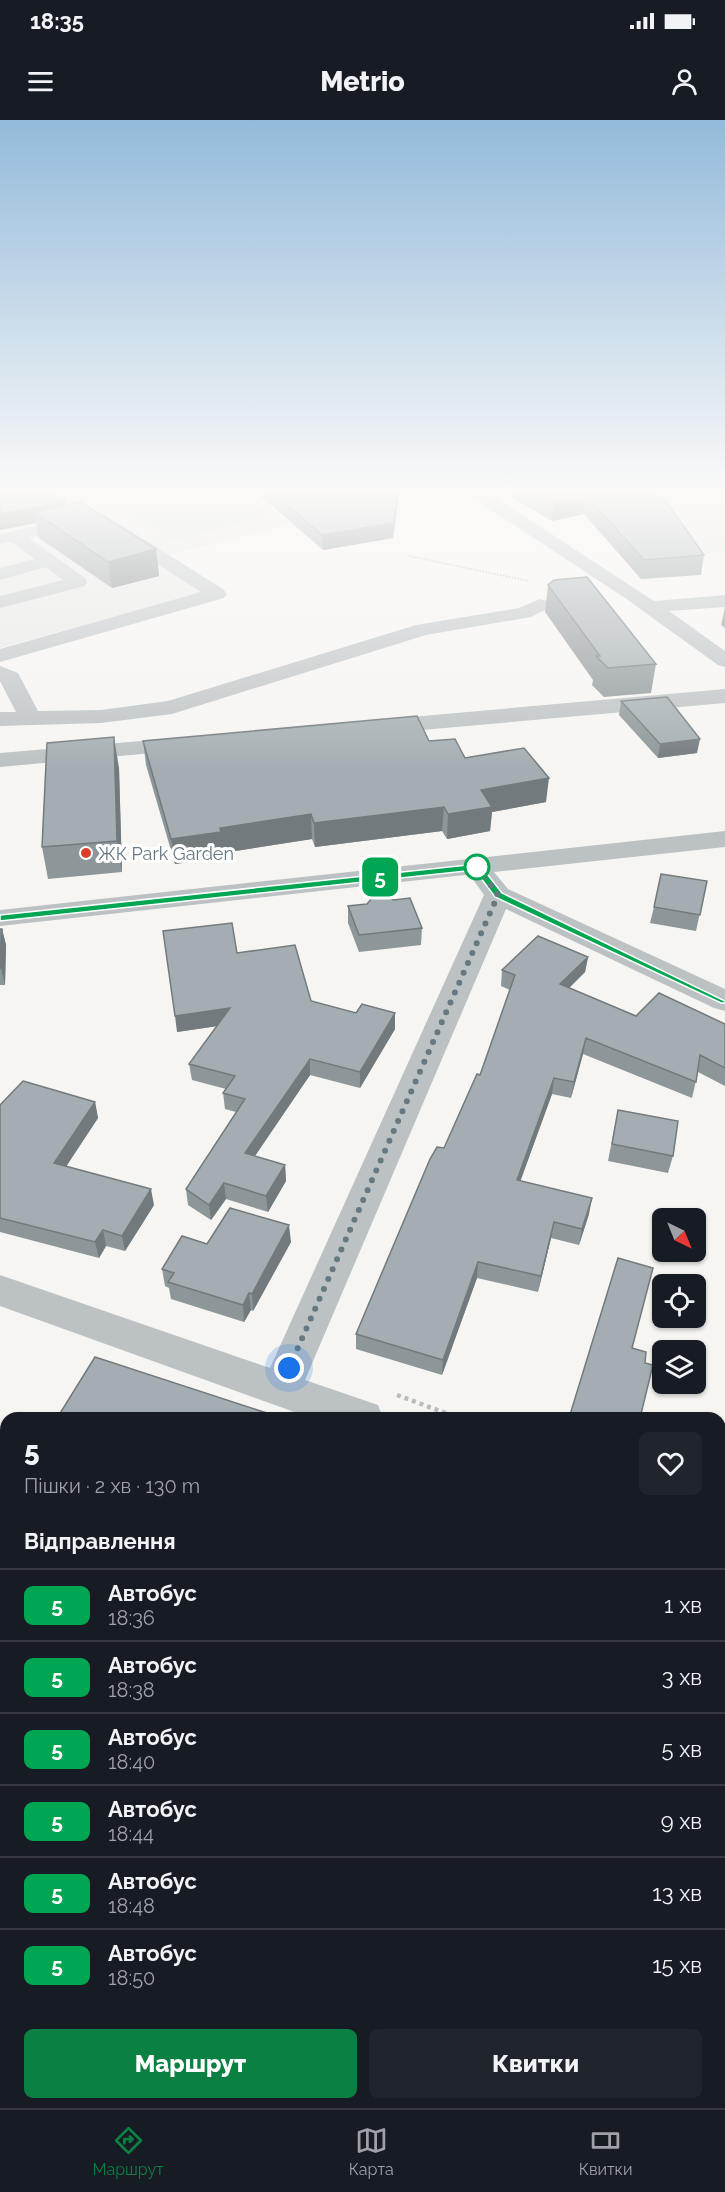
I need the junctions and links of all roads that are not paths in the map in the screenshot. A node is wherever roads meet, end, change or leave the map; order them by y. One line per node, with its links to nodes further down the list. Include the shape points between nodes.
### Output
1 (67, 585): 5 (street)
2 (204, 585): 8 (street, via 218,594)
3 (616, 585): 7 (street)
4 (725, 601): 7 (street)
5 (0, 602)
6 (540, 605): 12 (street, via 524,613 423,629 172,707)
7 (651, 608): 9 (street)
8 (0, 656)
9 (725, 661)
10 (0, 672): 12 (street, via 10,678)
11 (725, 696): 14 (street)
12 (30, 718): 13 (street)
13 (0, 719)
14 (357, 729)
15 (214, 741): 16 (street)
16 (0, 760)
17 (725, 839): 18 (street)
18 (477, 867): 19 (street); 20 (street)
19 (498, 895): 21 (street); 23 (street)
20 (0, 918)
21 (725, 1000)
22 (0, 1290): 23 (street)
23 (280, 1390): 24 (street)
24 (345, 1412)

